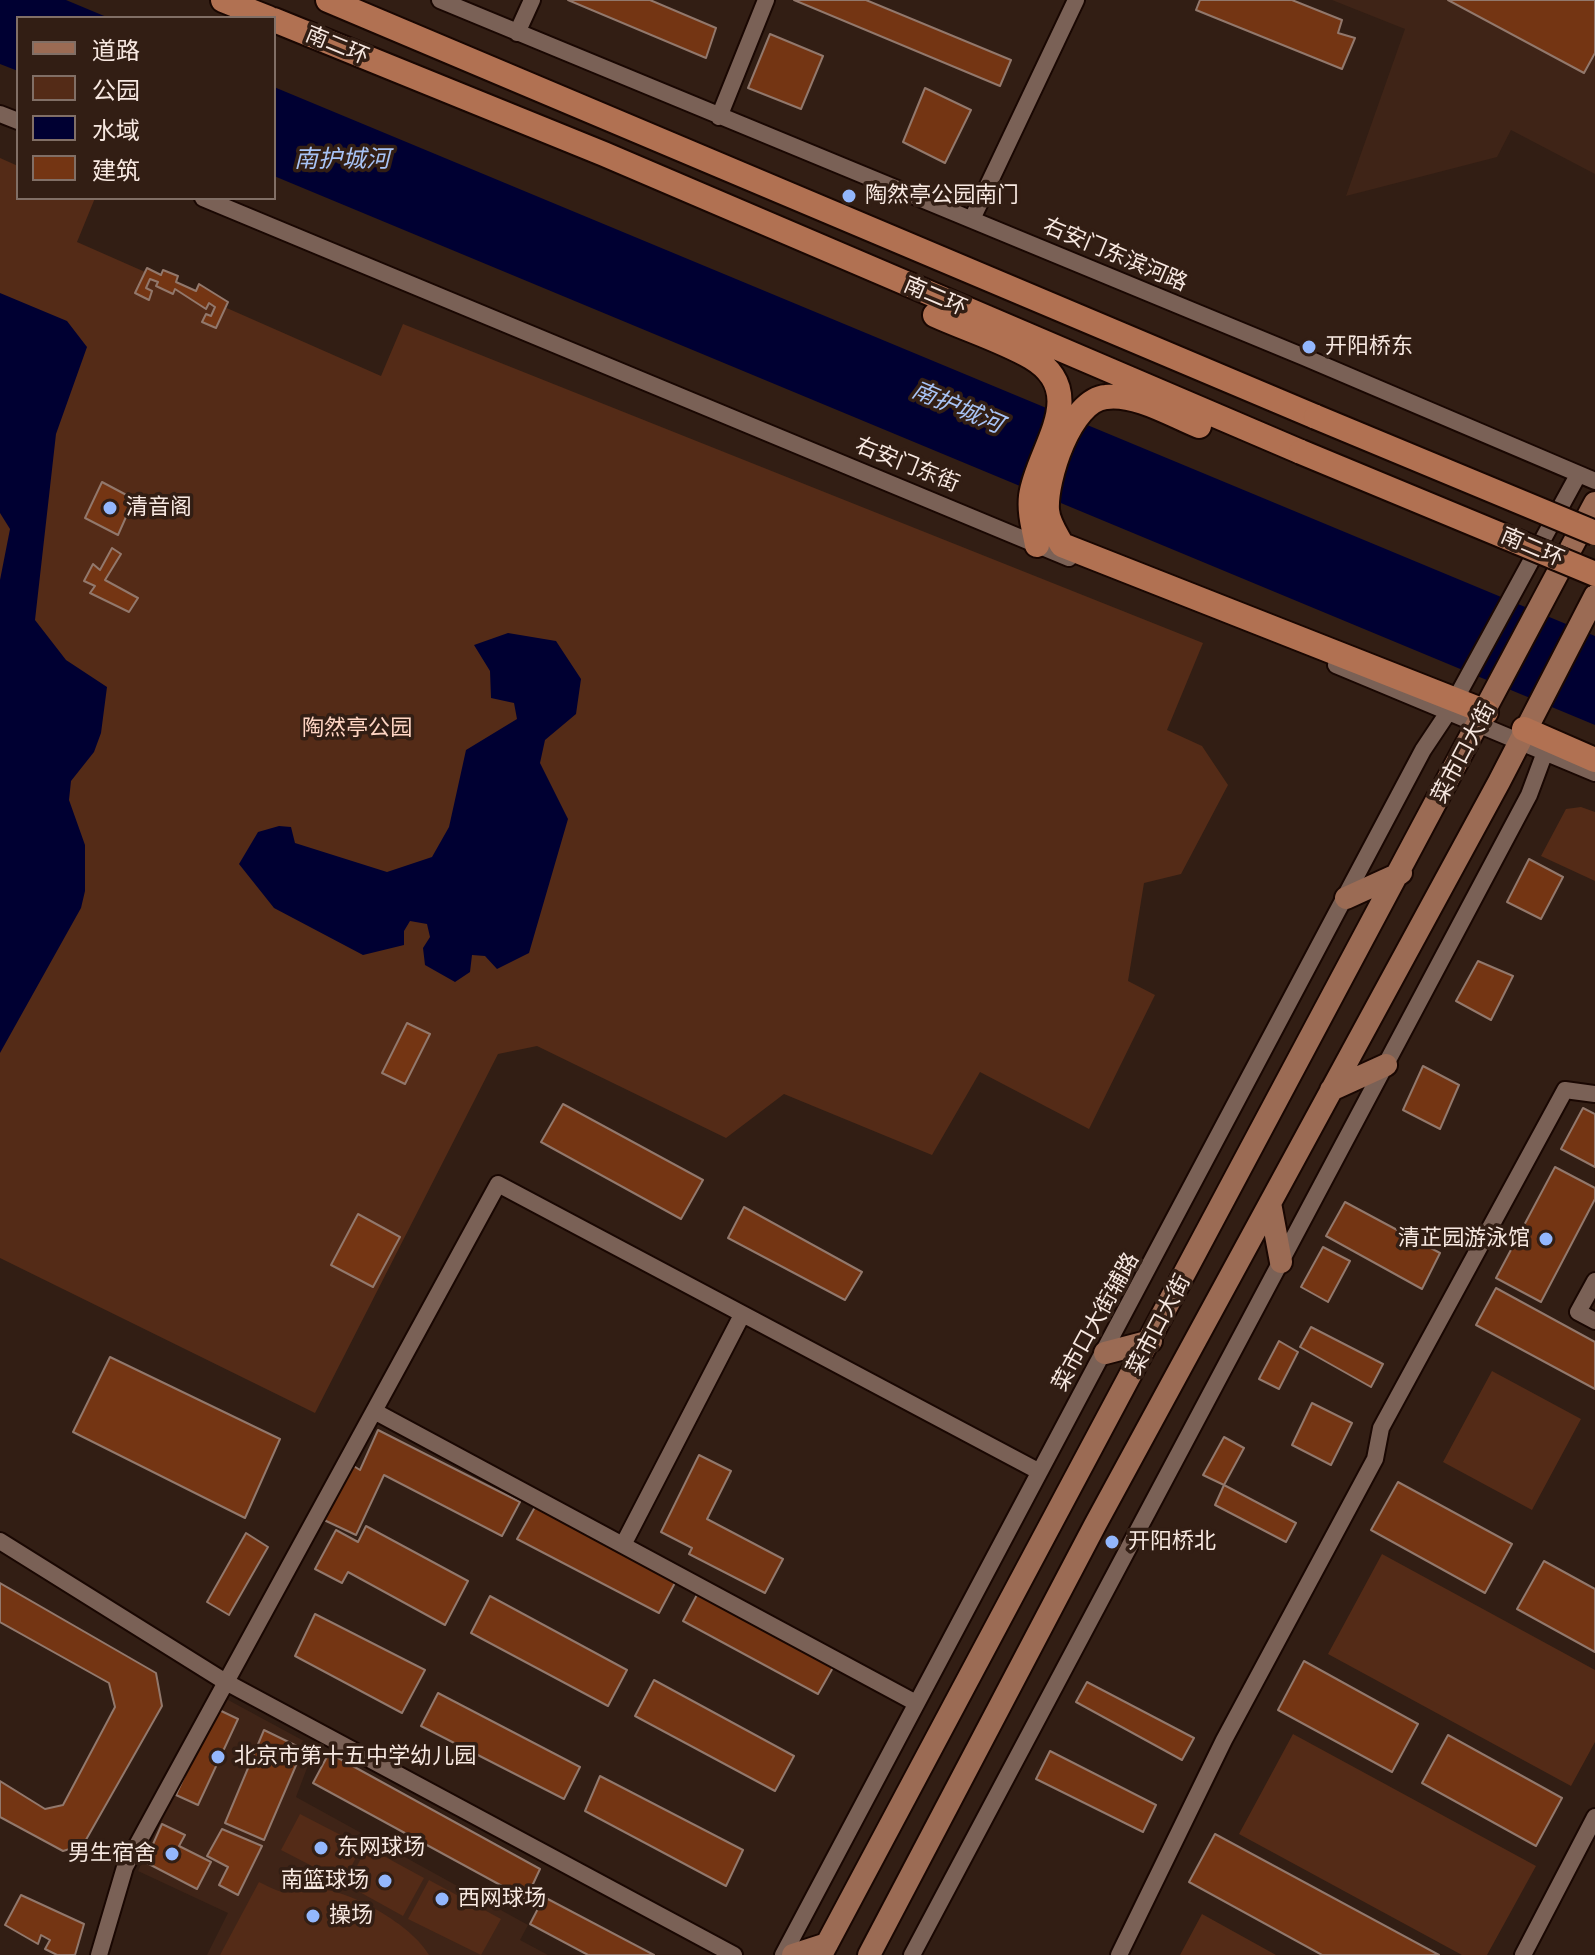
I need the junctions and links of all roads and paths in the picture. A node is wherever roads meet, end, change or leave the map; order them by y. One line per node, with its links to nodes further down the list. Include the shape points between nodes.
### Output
1 (223, 0): 7 (highway)
2 (328, 0): 19 (highway, 南二环, bridge)
3 (440, 0): 9 (street, 右安门东滨河路)
4 (532, 0): 9 (street)
5 (766, 0): 10 (street)
6 (1076, 0): 12 (street)
7 (263, 16)
8 (276, 21): 13 (highway, 南二环, via 604,154)
9 (517, 33): 10 (street, 右安门东滨河路)
10 (719, 117): 12 (street, 右安门东滨河路)
11 (208, 200): 20 (street, 右安门东街)
12 (972, 219): 15 (street, 右安门东滨河路)
13 (882, 275): 14 (highway, 南二环); 18 (highway, via 925,311 1046,369 1058,394 1058,421 1035,476)
14 (1252, 431): 18 (highway, via 1217,433 1123,397 1103,397 1076,417); 21 (highway, 南二环, bridge)
15 (1578, 475): 16 (street, 右安门东滨河路); 23 (street, 菜市口大街辅路)
16 (1595, 481)
17 (1595, 503): 24 (main road, 菜市口大街)
18 (1039, 510): 20 (highway); 23 (highway, via 1062,545)
19 (1595, 533)
20 (1037, 545): 23 (street, 右安门东街)
21 (1595, 574)
22 (1595, 596): 25 (main road, 菜市口大街)
23 (1457, 697): 24 (highway); 30 (street, 菜市口大街辅路, via 1423,750)
24 (1487, 710): 25 (street); 29 (main road, 菜市口大街)
25 (1525, 727): 26 (street); 27 (highway); 32 (main road, 菜市口大街)
26 (1545, 752): 28 (street); 31 (street, via 1529,795)
27 (1595, 760)
28 (1595, 773)
29 (1401, 873): 30 (main road); 39 (main road, 菜市口大街)
30 (1346, 898): 40 (street, 菜市口大街辅路)
31 (1386, 1065): 32 (main road); 35 (street)
32 (1331, 1090): 34 (main road, 菜市口大街)
33 (1595, 1094): 55 (street, via 1565,1090 1381,1428 1375,1459 1224,1740)
34 (1270, 1203): 35 (main road); 53 (main road, 菜市口大街)
35 (1281, 1262): 54 (street)
36 (1595, 1281): 38 (street, via 1578,1312)
37 (742, 1315): 41 (street, via 498,1184); 42 (street); 44 (street)
38 (1595, 1321)
39 (1151, 1341): 40 (main road); 48 (main road, 菜市口大街)
40 (1105, 1353): 42 (street, 菜市口大街辅路)
41 (374, 1411): 44 (street); 45 (street)
42 (1038, 1471): 46 (street, 菜市口大街辅路)
43 (0, 1541): 45 (street)
44 (624, 1543): 46 (street)
45 (224, 1681): 49 (street, via 125,1867); 50 (street)
46 (916, 1703): 51 (street, 菜市口大街辅路)
47 (1595, 1817): 56 (street)
48 (824, 1950): 52 (main road)
49 (99, 1955)
50 (734, 1955)
51 (783, 1955)
52 (793, 1955)
53 (869, 1955)
54 (912, 1955)
55 (1119, 1955)
56 (1523, 1955)

